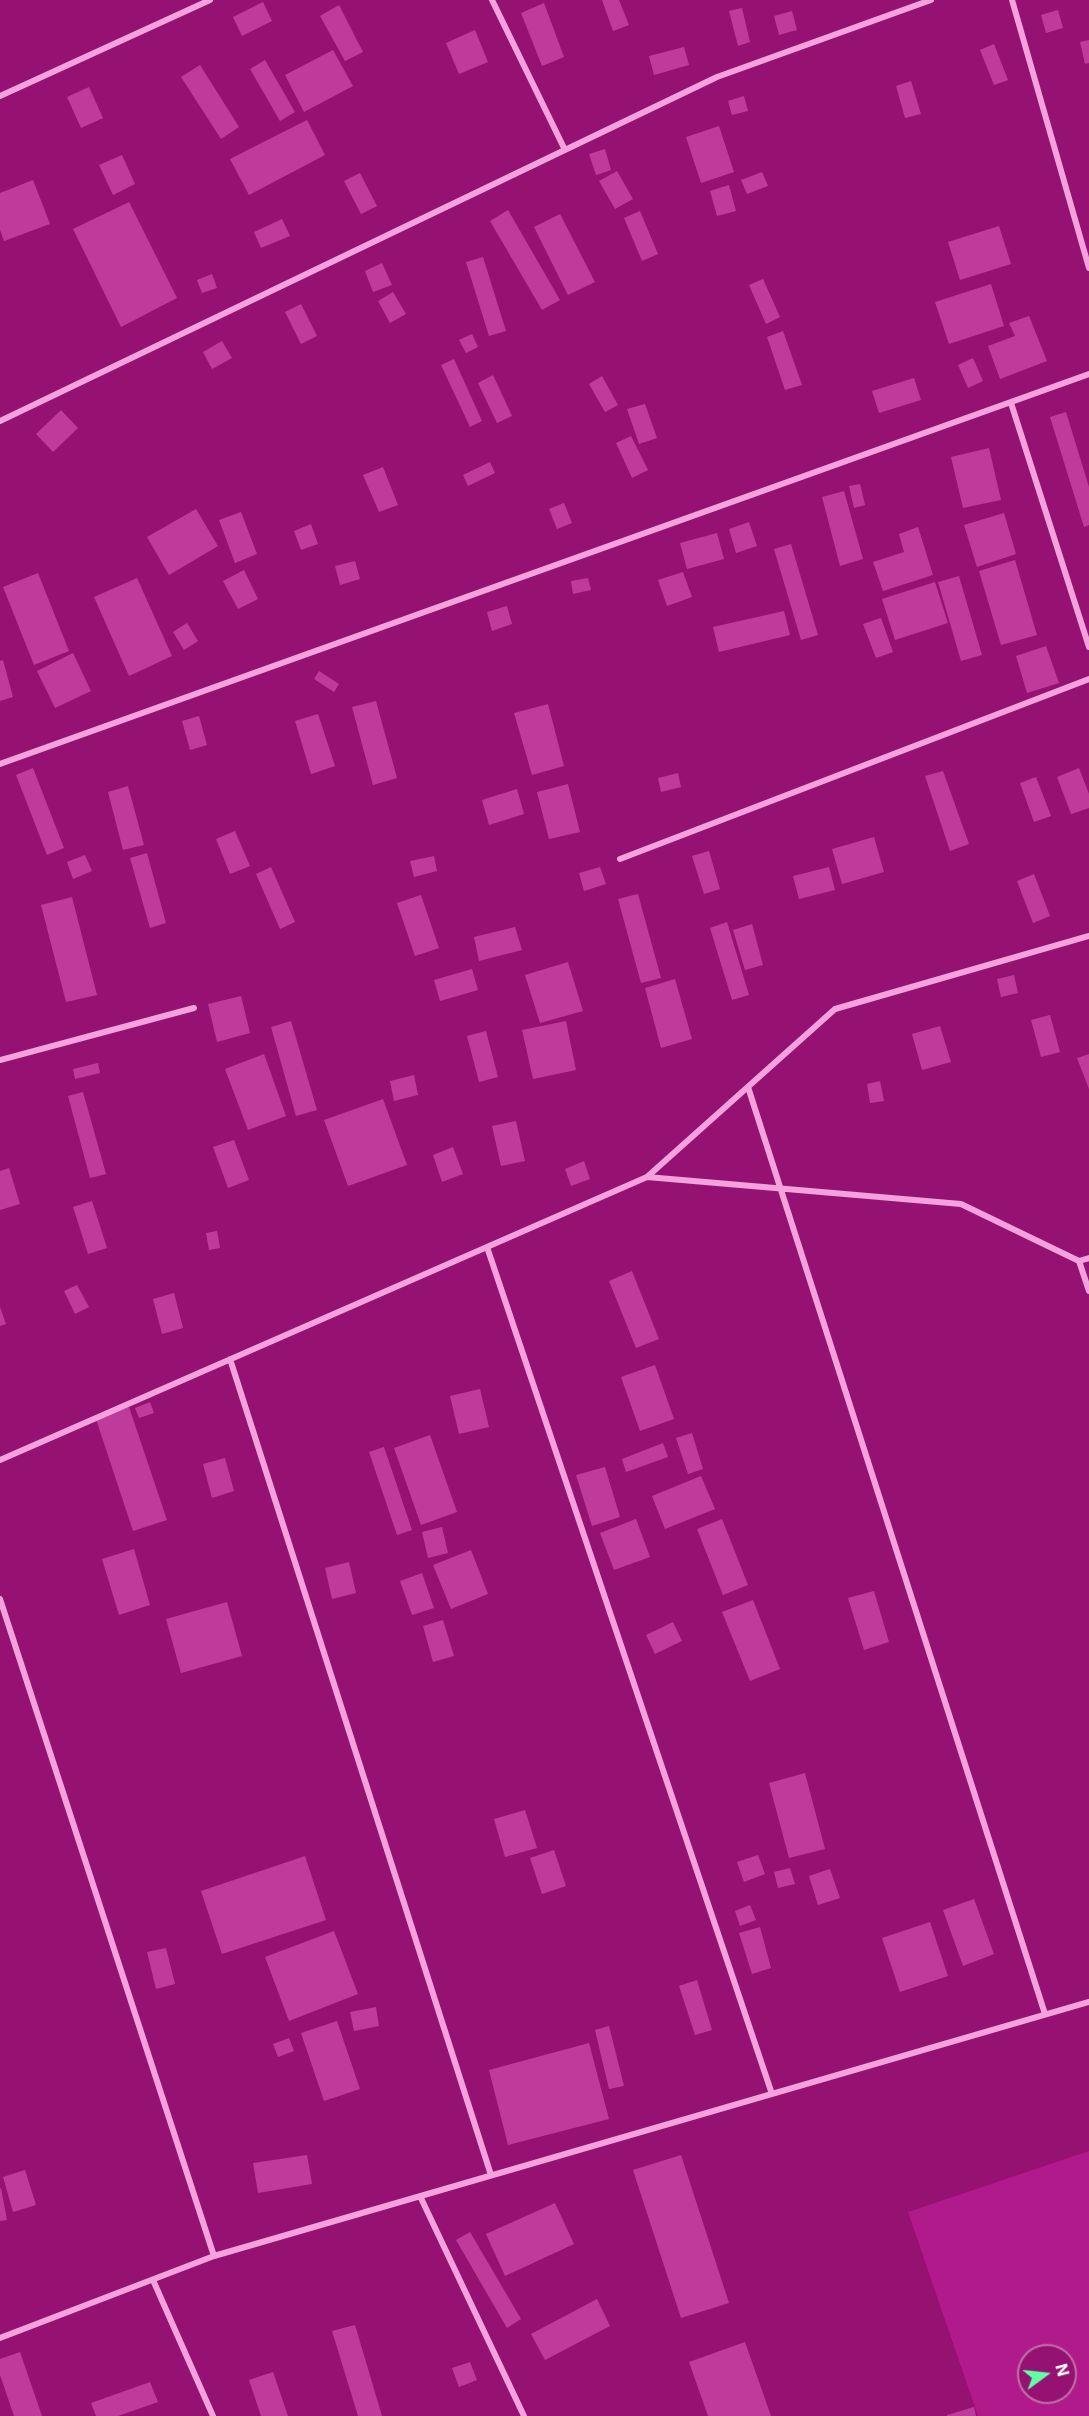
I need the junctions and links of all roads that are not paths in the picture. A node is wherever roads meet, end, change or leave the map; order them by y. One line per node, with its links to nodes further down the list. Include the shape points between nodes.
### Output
1 (210, 0): 5 (street)
2 (492, 0): 6 (street)
3 (931, 0): 6 (street, via 717,77)
4 (1012, 0): 7 (street)
5 (0, 96)
6 (565, 150): 10 (street)
7 (1089, 268)
8 (1089, 374): 9 (street)
9 (1011, 402): 11 (street); 13 (street)
10 (0, 421)
11 (1089, 647)
12 (1089, 679): 14 (street)
13 (0, 764)
14 (620, 859)
15 (1089, 936): 18 (street, via 835,1009)
16 (194, 1008): 17 (street)
17 (0, 1060)
18 (748, 1087): 19 (street); 20 (street)
19 (647, 1177): 20 (street); 21 (street)
20 (780, 1188): 23 (street, via 961,1204); 29 (street)
21 (487, 1247): 25 (street); 30 (street)
22 (1089, 1258): 23 (street)
23 (1079, 1261): 24 (street)
24 (1089, 1291)
25 (230, 1359): 26 (street); 31 (street)
26 (0, 1460)
27 (0, 1599): 33 (street)
28 (1089, 2002): 29 (street)
29 (1045, 2014): 30 (street)
30 (772, 2094): 31 (street)
31 (491, 2175): 32 (street)
32 (420, 2196): 33 (street); 37 (street)
33 (214, 2256): 34 (street)
34 (153, 2280): 35 (street); 36 (street)
35 (0, 2338)
36 (213, 2416)
37 (524, 2416)

